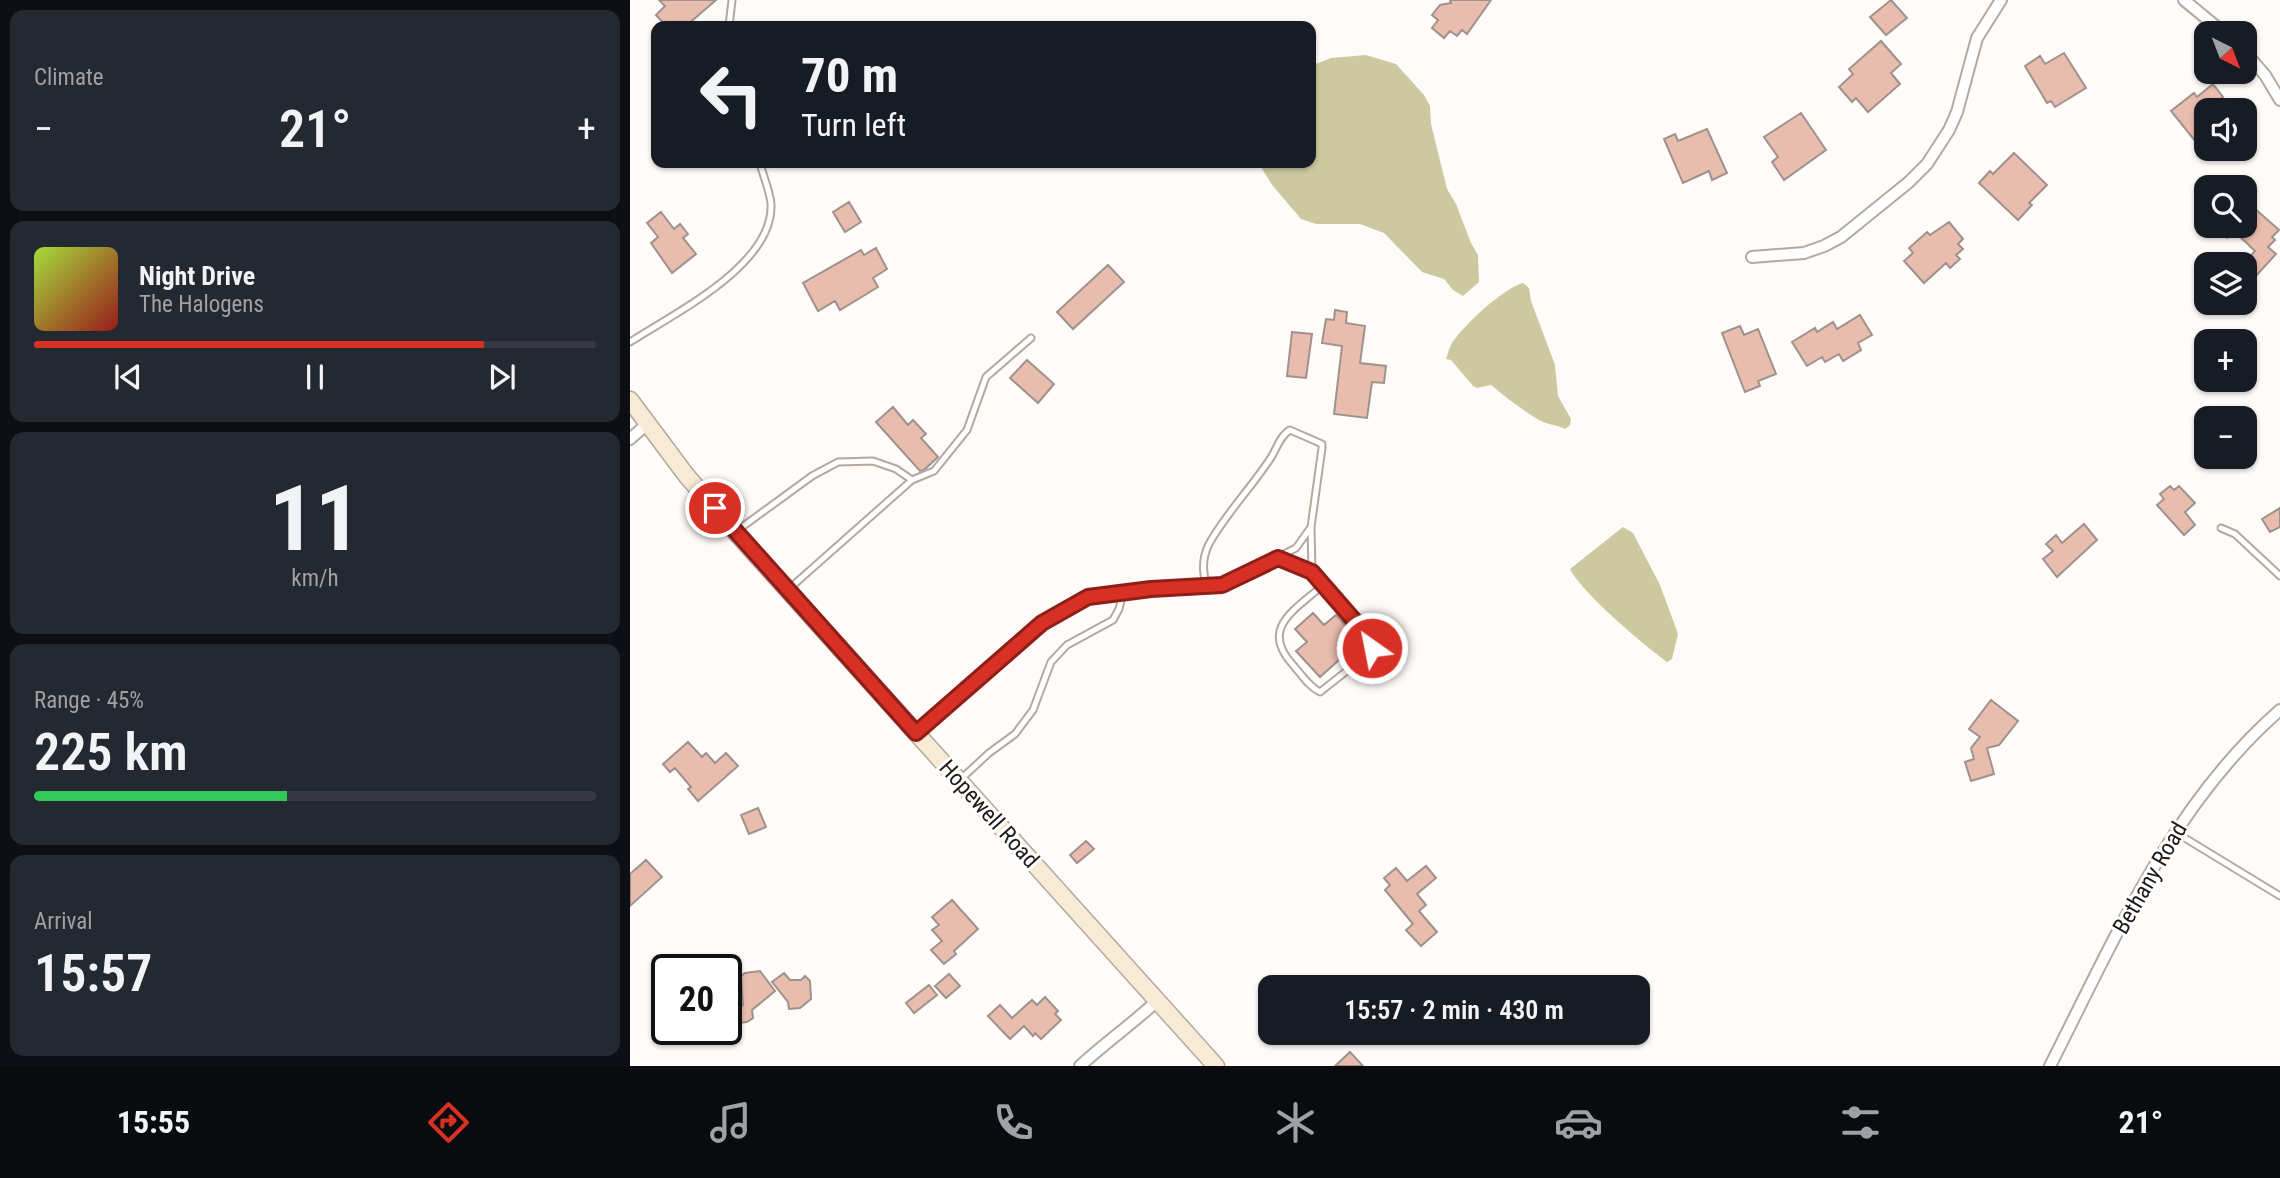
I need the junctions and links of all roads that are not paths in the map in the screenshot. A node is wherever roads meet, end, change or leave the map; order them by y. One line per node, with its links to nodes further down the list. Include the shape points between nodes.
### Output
1 (732, 0): 4 (lane)
2 (2001, 0): 9 (street, via 1977,38 1949,130 1909,182 1824,246 1804,253)
3 (2184, 0): 5 (street)
4 (730, 21)
5 (2209, 21)
6 (2258, 67): 7 (street)
7 (2280, 100)
8 (761, 168): 11 (lane, via 771,204 768,228 753,251 722,283)
9 (1752, 257)
10 (1031, 338): 15 (lane, via 986,377 967,430 933,471)
11 (630, 342)
12 (630, 400): 13 (street, Hopewell Road)
13 (647, 424): 14 (street); 18 (street, Hopewell Road)
14 (630, 439)
15 (912, 480): 18 (lane, via 896,468 873,461 838,462); 24 (lane)
16 (1311, 527): 19 (lane, via 1296,548); 20 (lane); 23 (lane, via 1322,444 1290,430 1209,544 1203,571)
17 (2221, 528): 21 (lane, via 2235,534)
18 (735, 533): 24 (street, Hopewell Road)
19 (1278, 558): 20 (lane); 23 (lane, via 1222,585)
20 (1312, 572): 22 (lane)
21 (2280, 576)
22 (1323, 585): 22 (lane, via 1372,641 1372,648 1320,692 1281,652 1278,636 1284,620)
23 (1207, 586): 25 (lane)
24 (788, 591): 27 (street, Hopewell Road)
25 (1123, 592): 27 (lane, via 1088,597 1042,623); 28 (lane, via 1113,620 1067,645 1051,662 1023,725)
26 (2280, 710): 29 (street, Bethany Road, via 2229,760)
27 (916, 733): 28 (street, Hopewell Road)
28 (959, 781): 31 (street, Hopewell Road)
29 (2175, 832): 30 (lane); 34 (street, Bethany Road)
30 (2280, 896)
31 (1157, 1001): 32 (street); 33 (street, Hopewell Road)
32 (1080, 1066)
33 (1216, 1066)
34 (2050, 1066)

